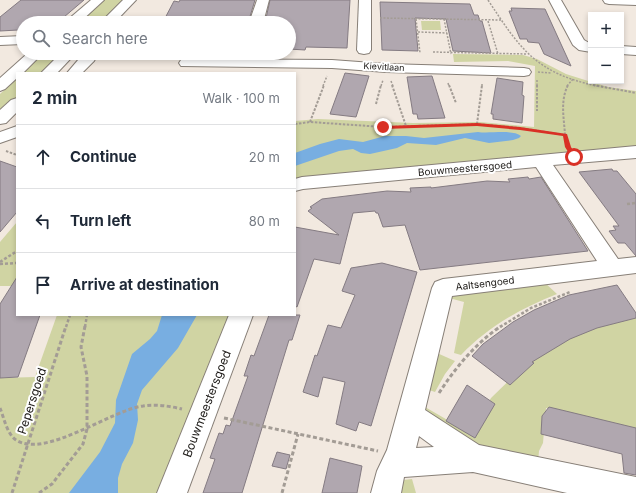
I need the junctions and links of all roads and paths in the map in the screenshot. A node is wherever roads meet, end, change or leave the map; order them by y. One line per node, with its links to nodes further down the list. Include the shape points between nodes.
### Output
1 (98, 0): 9 (street)
2 (130, 0): 10 (street)
3 (263, 0): 11 (street)
4 (366, 0): 12 (street)
5 (488, 0): 15 (path)
6 (555, 0): 21 (street, via 578,42)
7 (609, 0): 8 (street)
8 (636, 1)
9 (79, 16)
10 (114, 16)
11 (258, 16)
12 (365, 17): 13 (path); 22 (street)
13 (416, 19): 14 (path); 17 (path)
14 (444, 19): 16 (path); 18 (path)
15 (502, 20): 16 (path); 29 (path)
16 (488, 21): 28 (path)
17 (418, 32): 18 (path); 26 (path)
18 (447, 33): 27 (path)
19 (16, 40): 20 (street)
20 (0, 41)
21 (588, 48)
22 (364, 50)
23 (624, 50): 24 (street)
24 (636, 51)
25 (433, 52): 27 (path)
26 (420, 53)
27 (450, 53): 28 (path); 39 (path)
28 (498, 54): 29 (path)
29 (527, 54): 44 (path, via 552,73)
30 (28, 60): 45 (street)
31 (62, 60): 41 (street)
32 (87, 60): 42 (street)
33 (180, 60): 36 (path, via 179,63)
34 (221, 60): 36 (street, Kievitlaan)
35 (274, 60): 37 (street, Kievitlaan)
36 (186, 63)
37 (332, 64): 38 (street, Kievitlaan); 52 (path)
38 (386, 68): 39 (street, Kievitlaan); 49 (path); 55 (path)
39 (448, 70): 40 (street, Kievitlaan); 47 (path)
40 (483, 71): 43 (street, Kievitlaan); 54 (path)
41 (49, 72)
42 (75, 72)
43 (524, 72): 50 (path, via 524,76 538,76)
44 (573, 80): 46 (path); 57 (path, via 563,95)
45 (0, 86)
46 (636, 93)
47 (456, 103)
48 (16, 104): 51 (street)
49 (376, 104)
50 (537, 111)
51 (0, 119)
52 (310, 122): 53 (path); 55 (path, via 359,127)
53 (296, 124)
54 (477, 124): 55 (path); 57 (path)
55 (406, 126)
56 (16, 131): 58 (street)
57 (565, 135): 61 (path)
58 (2, 144): 60 (path)
59 (636, 152): 61 (street, Bouwmeestersgoed)
60 (16, 154)
61 (574, 157): 62 (street, Bouwmeestersgoed)
62 (540, 160): 63 (street, Bouwmeestersgoed); 70 (street)
63 (296, 185)
64 (636, 203): 65 (path)
65 (627, 204)
66 (16, 252): 67 (path)
67 (0, 263): 68 (path)
68 (16, 263)
69 (636, 265): 70 (street, Aaltsengoed)
70 (613, 268): 75 (street, Aaltsengoed, via 443,288)
71 (573, 291): 75 (path, via 528,308 494,330 462,360 434,402)
72 (70, 316): 81 (path, Pepersgoed)
73 (87, 316): 79 (path, via 81,347 87,376)
74 (241, 316): 77 (street, Bouwmeestersgoed)
75 (416, 392): 78 (street, Aaltsengoed)
76 (0, 408): 81 (path, via 9,432 16,440)
77 (204, 414): 79 (path, via 168,406 142,406); 80 (path); 87 (street, Bouwmeestersgoed)
78 (410, 418): 82 (street, Aaltsengoed); 83 (street, via 427,425)
79 (87, 429): 81 (path, via 59,440); 86 (path, via 82,444 52,484)
80 (298, 434): 82 (path); 88 (path)
81 (28, 445): 85 (path, Pepersgoed)
82 (399, 458): 83 (street, via 407,463); 89 (street, Aaltsengoed, via 391,471)
83 (473, 458): 84 (street)
84 (636, 492)
85 (12, 493)
86 (39, 493)
87 (172, 493)
88 (282, 493)
89 (386, 493)

